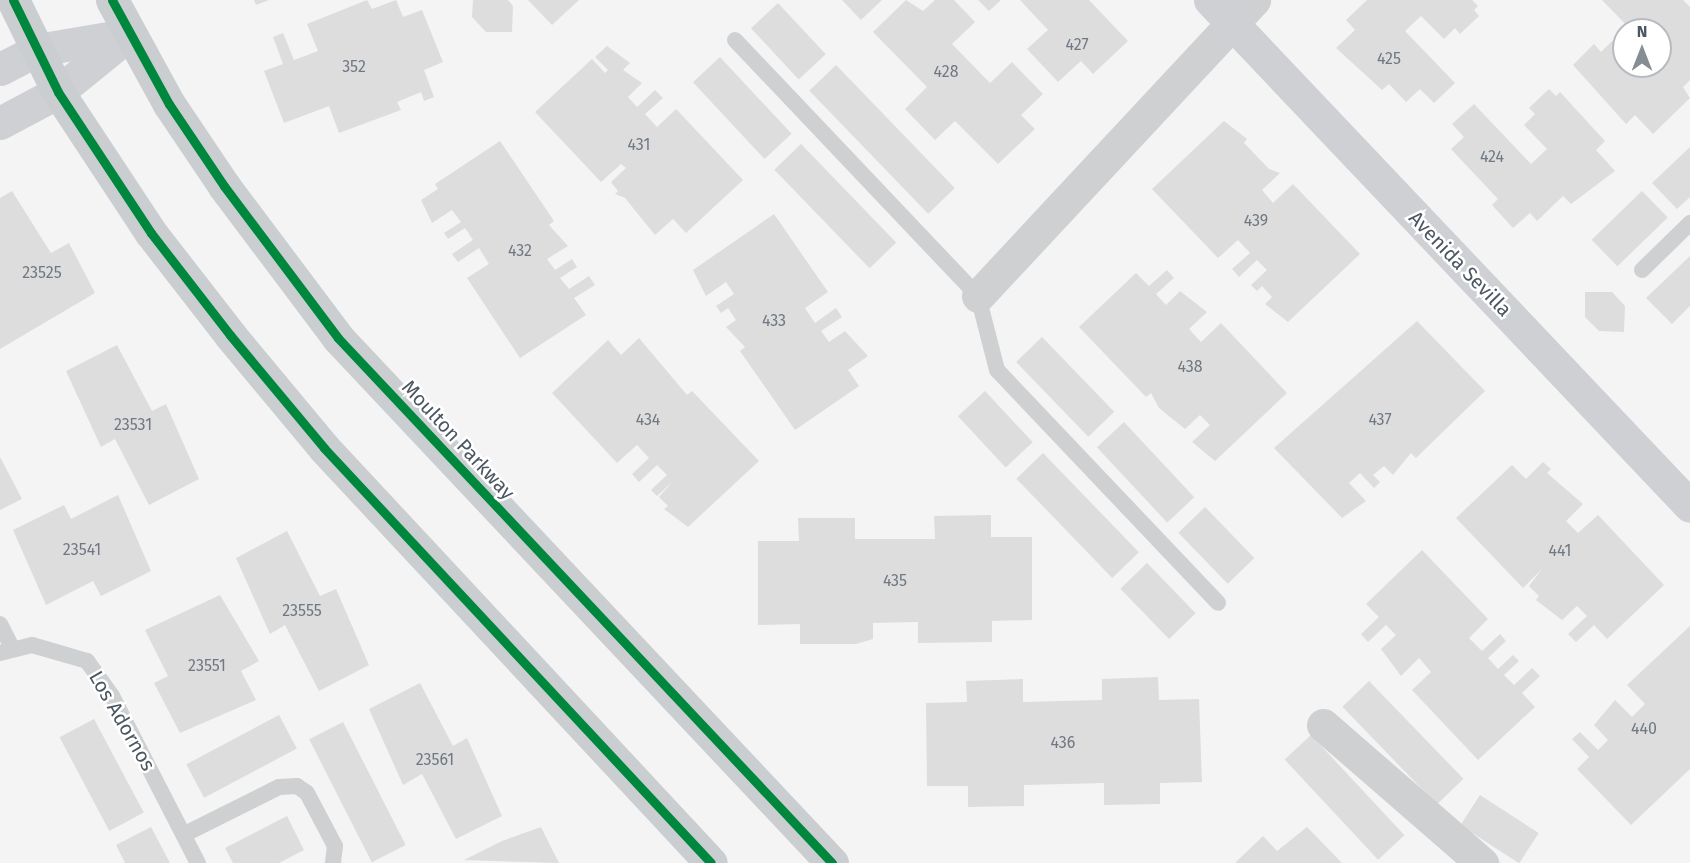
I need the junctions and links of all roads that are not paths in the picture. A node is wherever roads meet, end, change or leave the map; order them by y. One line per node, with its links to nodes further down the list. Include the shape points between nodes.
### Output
1 (13, 0): 7 (main road)
2 (112, 0): 5 (main road, Moulton Parkway)
3 (1254, 0): 4 (street)
4 (1220, 11): 13 (street); 14 (street, Avenida Sevilla)
5 (128, 35): 7 (street); 9 (street); 23 (main road, Moulton Parkway, via 224,186 338,338)
6 (735, 40): 13 (lane)
7 (37, 50): 8 (street); 9 (main road)
8 (0, 69)
9 (58, 92): 10 (street); 22 (main road, via 151,233 324,448)
10 (0, 123)
11 (1690, 223): 12 (lane)
12 (1642, 270)
13 (978, 296): 15 (lane, via 997,370)
14 (1690, 506)
15 (1218, 603)
16 (0, 624): 17 (lane)
17 (6, 651): 19 (lane, Los Adornos, via 53,647 87,662 112,696)
18 (1323, 725): 24 (street)
19 (185, 834): 20 (lane, Los Adornos); 21 (lane, via 279,787 297,786 307,794 335,846)
20 (198, 863)
21 (333, 863)
22 (711, 863)
23 (832, 863)
24 (1482, 863)

